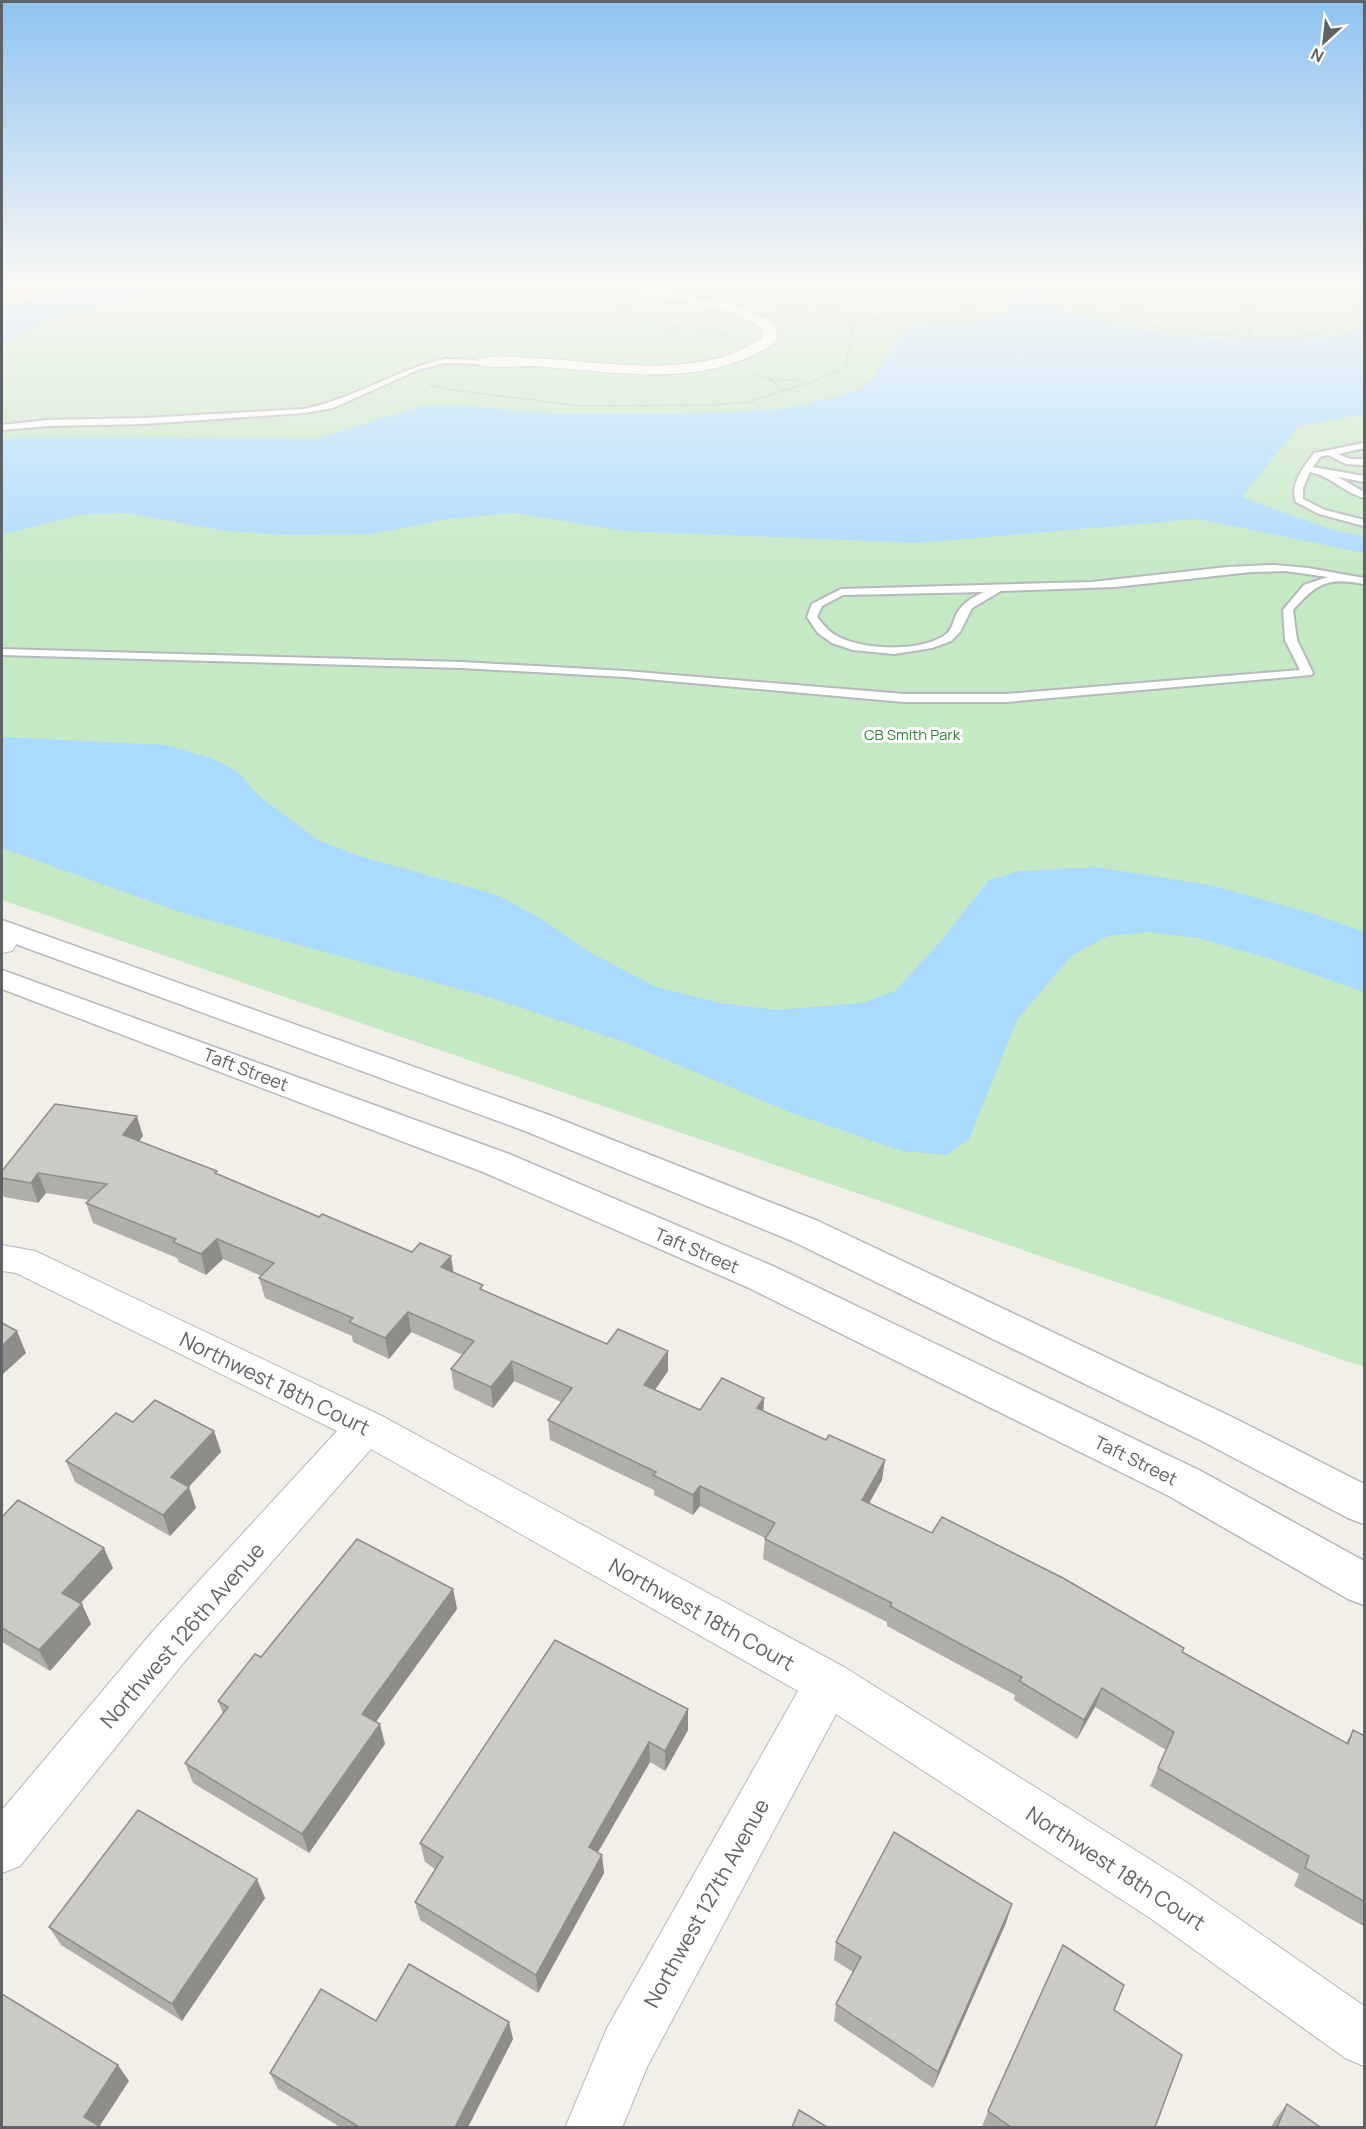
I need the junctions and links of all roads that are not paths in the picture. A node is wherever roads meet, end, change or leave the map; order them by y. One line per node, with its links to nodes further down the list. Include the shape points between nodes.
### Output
1 (386, 380): 2 (lane, via 330,406 304,411)
2 (2, 428)
3 (1365, 446): 4 (lane)
4 (1328, 452): 5 (lane, via 1349,462); 6 (lane, via 1317,455)
5 (1365, 462)
6 (1308, 469): 7 (lane); 10 (lane, via 1301,480)
7 (1326, 473): 8 (lane); 9 (lane)
8 (1365, 479)
9 (1365, 495)
10 (1299, 500): 11 (lane); 12 (lane, via 1322,512)
11 (1354, 509)
12 (1365, 523)
13 (1340, 577): 14 (lane); 15 (lane, via 1275,568); 16 (lane, via 1308,587 1288,610 1291,640 1307,673 1006,698 904,698 625,674 461,665)
14 (1365, 581)
15 (997, 590): 15 (lane, via 973,587 841,592 817,604 812,617 827,637 846,644 908,651 949,638 958,629 963,610)
16 (2, 652)
17 (4, 935): 21 (street, via 537,1123 805,1231 1217,1429)
18 (2, 979): 22 (street, Taft Street, via 496,1163 760,1277 1184,1483)
19 (2, 1258): 20 (street, Northwest 18th Court, via 22,1260)
20 (366, 1427): 23 (street, Northwest 18th Court); 24 (street, Northwest 126th Avenue, via 169,1646)
21 (1365, 1505)
22 (1365, 1584)
23 (828, 1683): 25 (street, Northwest 18th Court, via 1171,1902); 26 (street, Northwest 127th Avenue, via 627,2048)
24 (2, 1848)
25 (1365, 2039)
26 (593, 2127)

